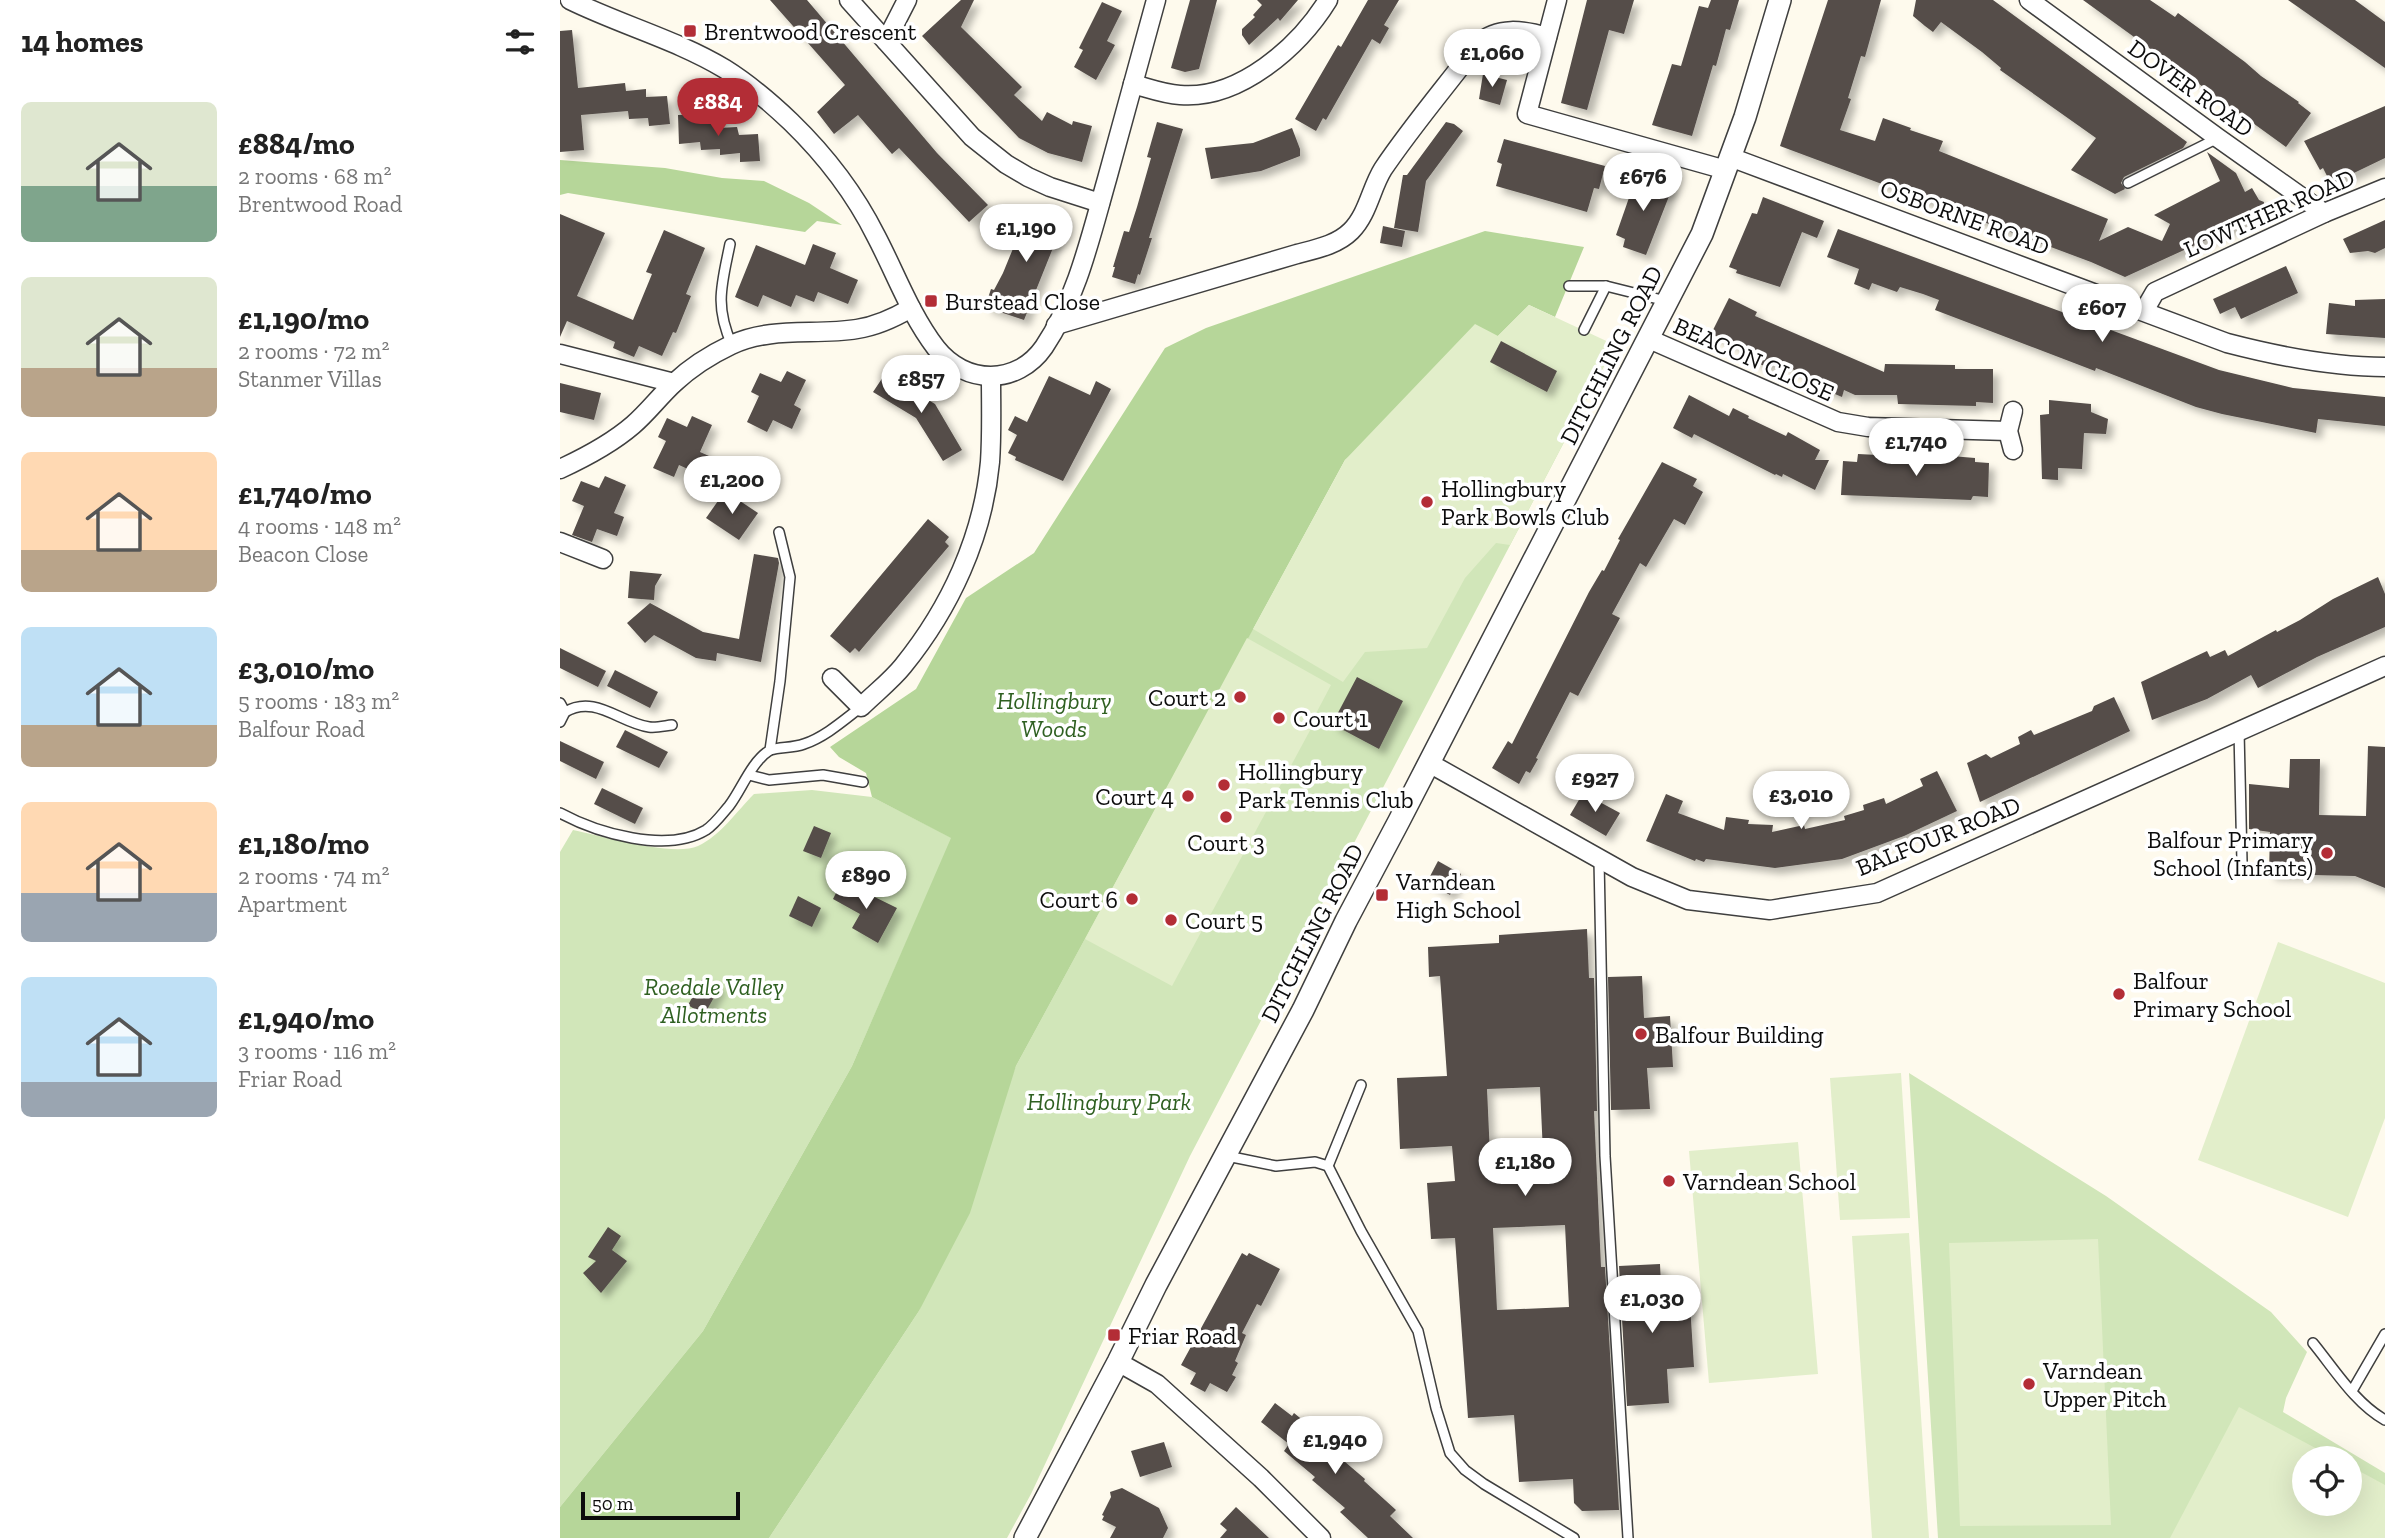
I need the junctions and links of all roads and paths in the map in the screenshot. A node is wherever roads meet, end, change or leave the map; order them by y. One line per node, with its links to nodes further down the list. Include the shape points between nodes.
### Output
1 (849, 0): 10 (street)
2 (907, 0): 10 (street)
3 (1156, 0): 11 (street)
4 (1328, 0): 11 (street, via 1292,45 1230,87 1178,95)
5 (1557, 0): 9 (street)
6 (1780, 0): 13 (street, DITCHLING ROAD)
7 (2029, 0): 12 (street, DOVER ROAD)
8 (582, 2): 22 (street, via 723,68 793,124 860,207)
9 (1547, 37): 13 (street, OSBORNE ROAD, via 1527,114); 24 (street, via 1513,30 1491,35 1478,44 1382,171 1363,213 1345,236)
10 (886, 41): 16 (street, via 972,137 1006,164 1050,187)
11 (1133, 84): 16 (street)
12 (2218, 138): 14 (lane); 17 (street, DOVER ROAD)
13 (1728, 164): 21 (street, DITCHLING ROAD, via 1702,234); 23 (street, OSBORNE ROAD)
14 (2128, 183)
15 (2385, 188): 17 (street, LOWTHER ROAD)
16 (1100, 203): 24 (street)
17 (2324, 213): 23 (street, LOWTHER ROAD, via 2155,292)
18 (730, 244): 27 (lane, via 720,293 723,324)
19 (1569, 286): 20 (lane)
20 (1606, 286): 21 (lane); 25 (lane)
21 (1668, 302): 26 (street, DITCHLING ROAD)
22 (911, 308): 27 (street, via 872,327 776,332); 30 (street, via 945,358 969,373)
23 (2144, 311): 29 (street, OSBORNE ROAD, via 2254,350)
24 (1056, 325): 30 (street, via 1033,359 1009,374)
25 (1584, 330)
26 (1649, 339): 33 (street, BEACON CLOSE, via 1838,422); 48 (street, DITCHLING ROAD)
27 (732, 345): 31 (street)
28 (560, 354): 31 (street)
29 (2385, 367)
30 (991, 377): 42 (street, via 990,462 975,534 959,576 902,668)
31 (674, 383): 35 (street, via 610,443)
32 (2013, 411): 33 (street)
33 (2008, 431): 34 (street)
34 (2013, 450)
35 (560, 469)
36 (779, 532): 47 (lane, via 790,578)
37 (560, 542): 38 (street)
38 (603, 559)
39 (2385, 666): 46 (street, BALFOUR ROAD)
40 (832, 678): 42 (street)
41 (560, 703): 43 (lane)
42 (861, 707): 47 (lane, via 813,740)
43 (565, 712): 44 (lane); 45 (lane, via 584,705 652,728)
44 (560, 722)
45 (672, 725)
46 (2239, 732): 52 (street, BALFOUR ROAD, via 1877,893 1770,910 1688,900); 53 (lane)
47 (770, 750): 49 (lane)
48 (1429, 764): 52 (street, BALFOUR ROAD); 55 (street, DITCHLING ROAD)
49 (749, 775): 50 (lane, via 769,780 823,775); 51 (lane, via 712,825 676,839 615,834)
50 (863, 782)
51 (560, 813)
52 (1599, 860): 65 (lane, via 1605,1156)
53 (2242, 862)
54 (1361, 1085): 56 (lane)
55 (1225, 1156): 56 (lane, via 1276,1166 1307,1162); 59 (street, DITCHLING ROAD)
56 (1328, 1166): 64 (lane, via 1418,1331 1450,1453 1483,1484)
57 (2385, 1334): 60 (lane)
58 (2313, 1343): 60 (lane)
59 (1118, 1362): 62 (street, DITCHLING ROAD); 63 (street, via 1157,1384)
60 (2352, 1391): 61 (lane)
61 (2385, 1420)
62 (1025, 1538)
63 (1321, 1538)
64 (1574, 1538)
65 (1628, 1538)

